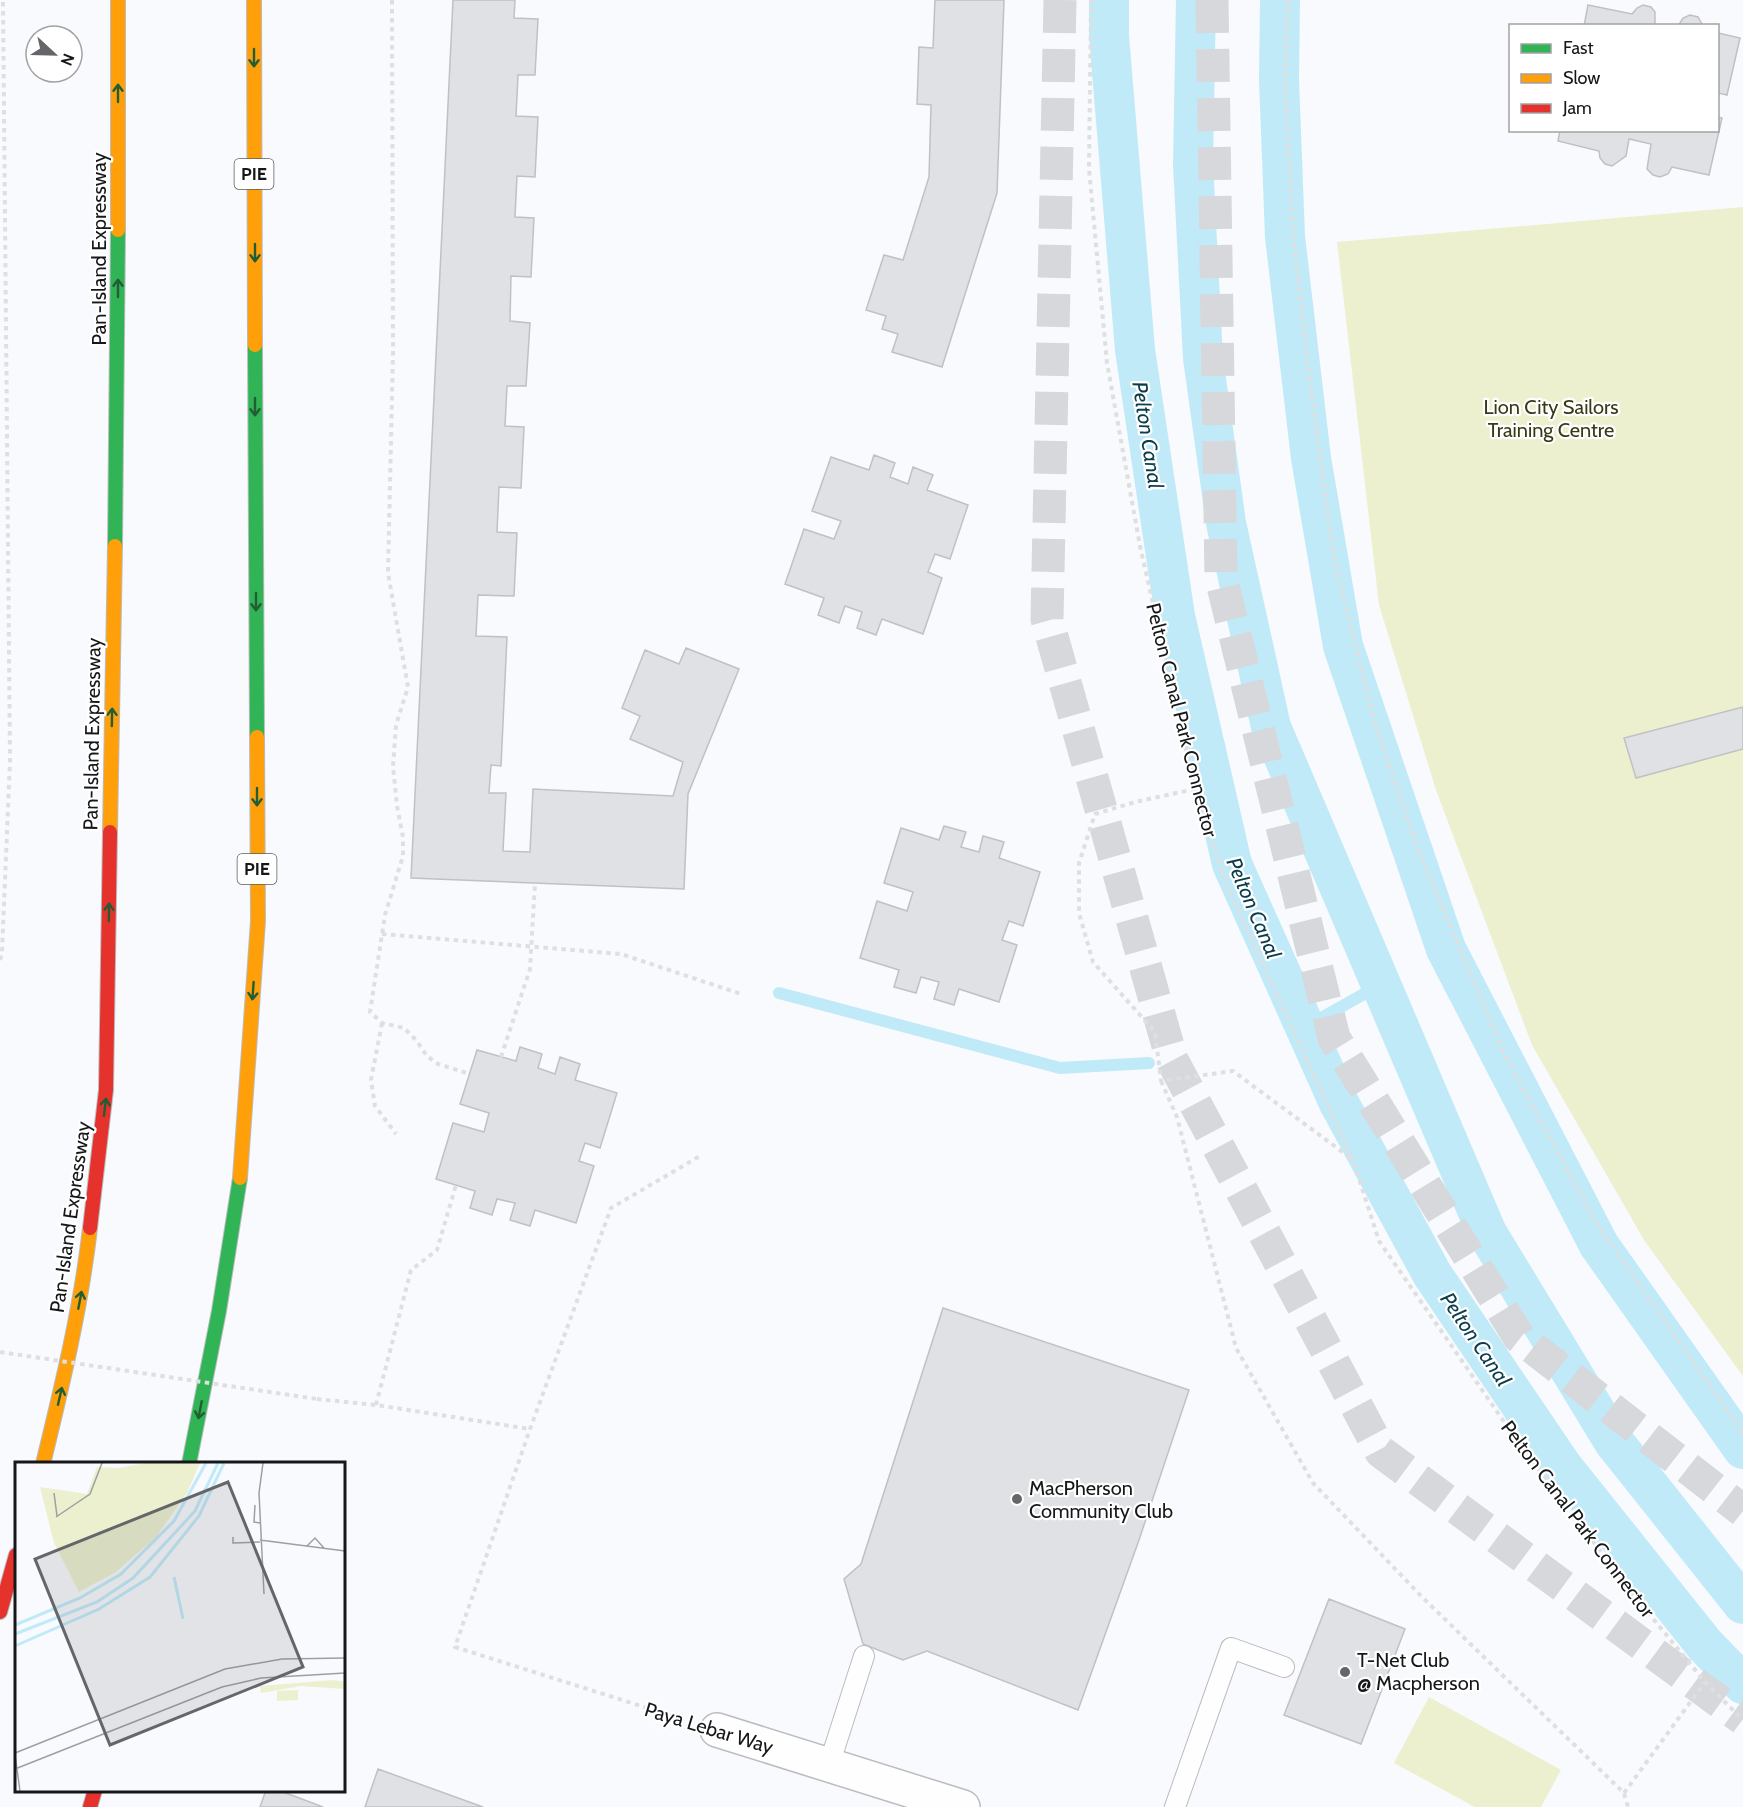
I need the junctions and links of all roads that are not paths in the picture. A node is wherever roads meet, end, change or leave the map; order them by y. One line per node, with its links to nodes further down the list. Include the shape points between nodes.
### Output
1 (118, 0): 3 (highway, Pan-Island Expressway, one-way to 1, via 85,1274 106,1090 118,346)
2 (254, 0): 4 (highway, PIE, one-way to 4, via 258,921 241,1171)
3 (43, 1462)
4 (189, 1462)
5 (15, 1559): 6 (highway)
6 (0, 1612)
7 (864, 1656): 10 (lane)
8 (1284, 1667): 14 (lane, via 1231,1648)
9 (717, 1731): 10 (street, Paya Lebar Way)
10 (829, 1765): 13 (street, Paya Lebar Way)
11 (95, 1792): 12 (highway)
12 (90, 1807)
13 (963, 1807)
14 (1175, 1807)

